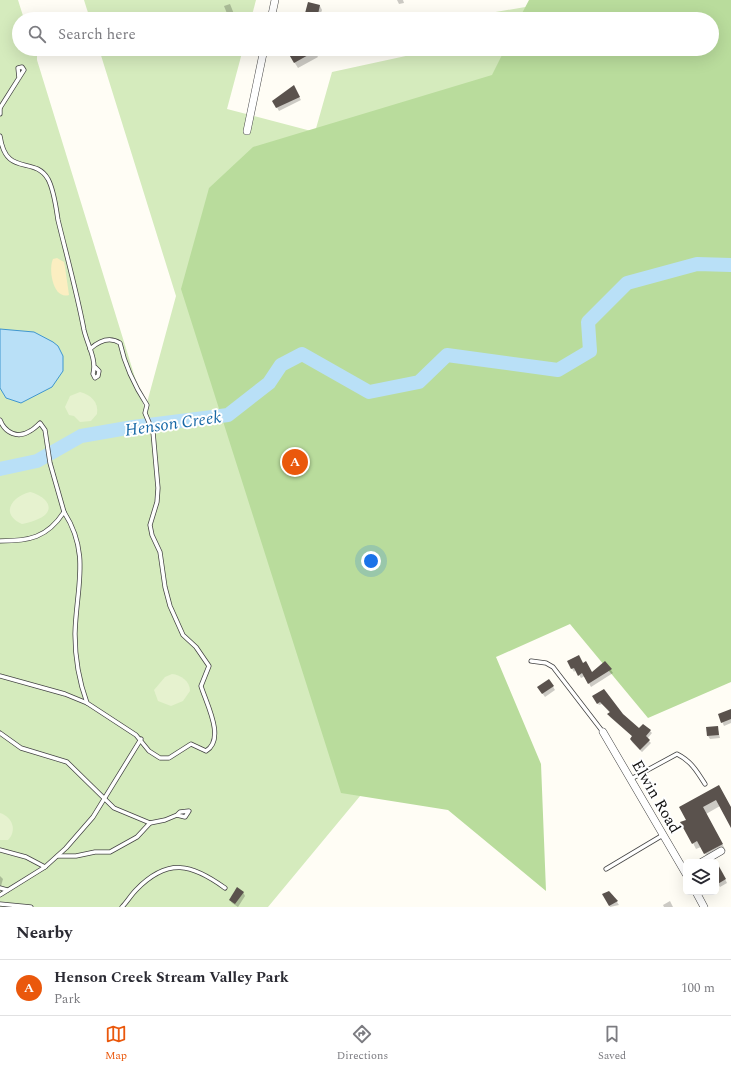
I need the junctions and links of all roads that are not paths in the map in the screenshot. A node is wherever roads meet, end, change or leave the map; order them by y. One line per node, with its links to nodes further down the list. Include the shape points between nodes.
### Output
1 (275, 0): 2 (street)
2 (272, 12)
3 (263, 56): 7 (street)
4 (19, 78): 5 (lane)
5 (0, 109): 6 (lane)
6 (0, 114)
7 (247, 131)
8 (0, 136): 9 (lane, via 4,152 9,159 38,170 48,180)
9 (90, 349): 10 (lane); 19 (lane, via 102,340 120,343 127,369 147,405 145,413 153,432 158,488 150,525 152,535 160,552 166,592 181,631 209,666 201,686 215,727 212,745 206,751 191,744 173,756 165,758 149,751)
10 (95, 367)
11 (0, 420): 12 (lane, via 11,434 25,434 40,423 45,430 52,473)
12 (64, 512): 13 (lane, via 44,533 29,539); 16 (lane, via 73,526 81,564 75,634 80,678)
13 (0, 541)
14 (531, 661): 17 (lane, via 546,663 553,667)
15 (0, 676): 16 (lane, via 60,692)
16 (87, 703): 19 (lane)
17 (603, 732): 20 (street, Elwin Road)
18 (0, 733): 22 (lane, via 21,748 67,762)
19 (141, 739): 22 (lane)
20 (630, 779): 21 (lane, via 677,754 696,768); 25 (street, Elwin Road)
21 (705, 784)
22 (105, 800): 24 (lane, via 119,811); 28 (lane)
23 (178, 815): 24 (lane)
24 (150, 824): 28 (lane, via 137,837 110,852)
25 (663, 835): 31 (street, Elwin Road); 32 (lane)
26 (0, 850): 30 (lane, via 26,857)
27 (721, 851): 29 (street)
28 (58, 856): 30 (lane)
29 (707, 859)
30 (46, 867): 35 (lane)
31 (683, 868)
32 (606, 869)
33 (0, 888): 35 (lane)
34 (226, 888): 40 (lane, via 193,869 171,868 145,882)
35 (6, 890): 36 (lane)
36 (0, 895)
37 (698, 895): 41 (street)
38 (0, 904): 39 (lane)
39 (31, 907)
40 (122, 907)
41 (704, 907)

